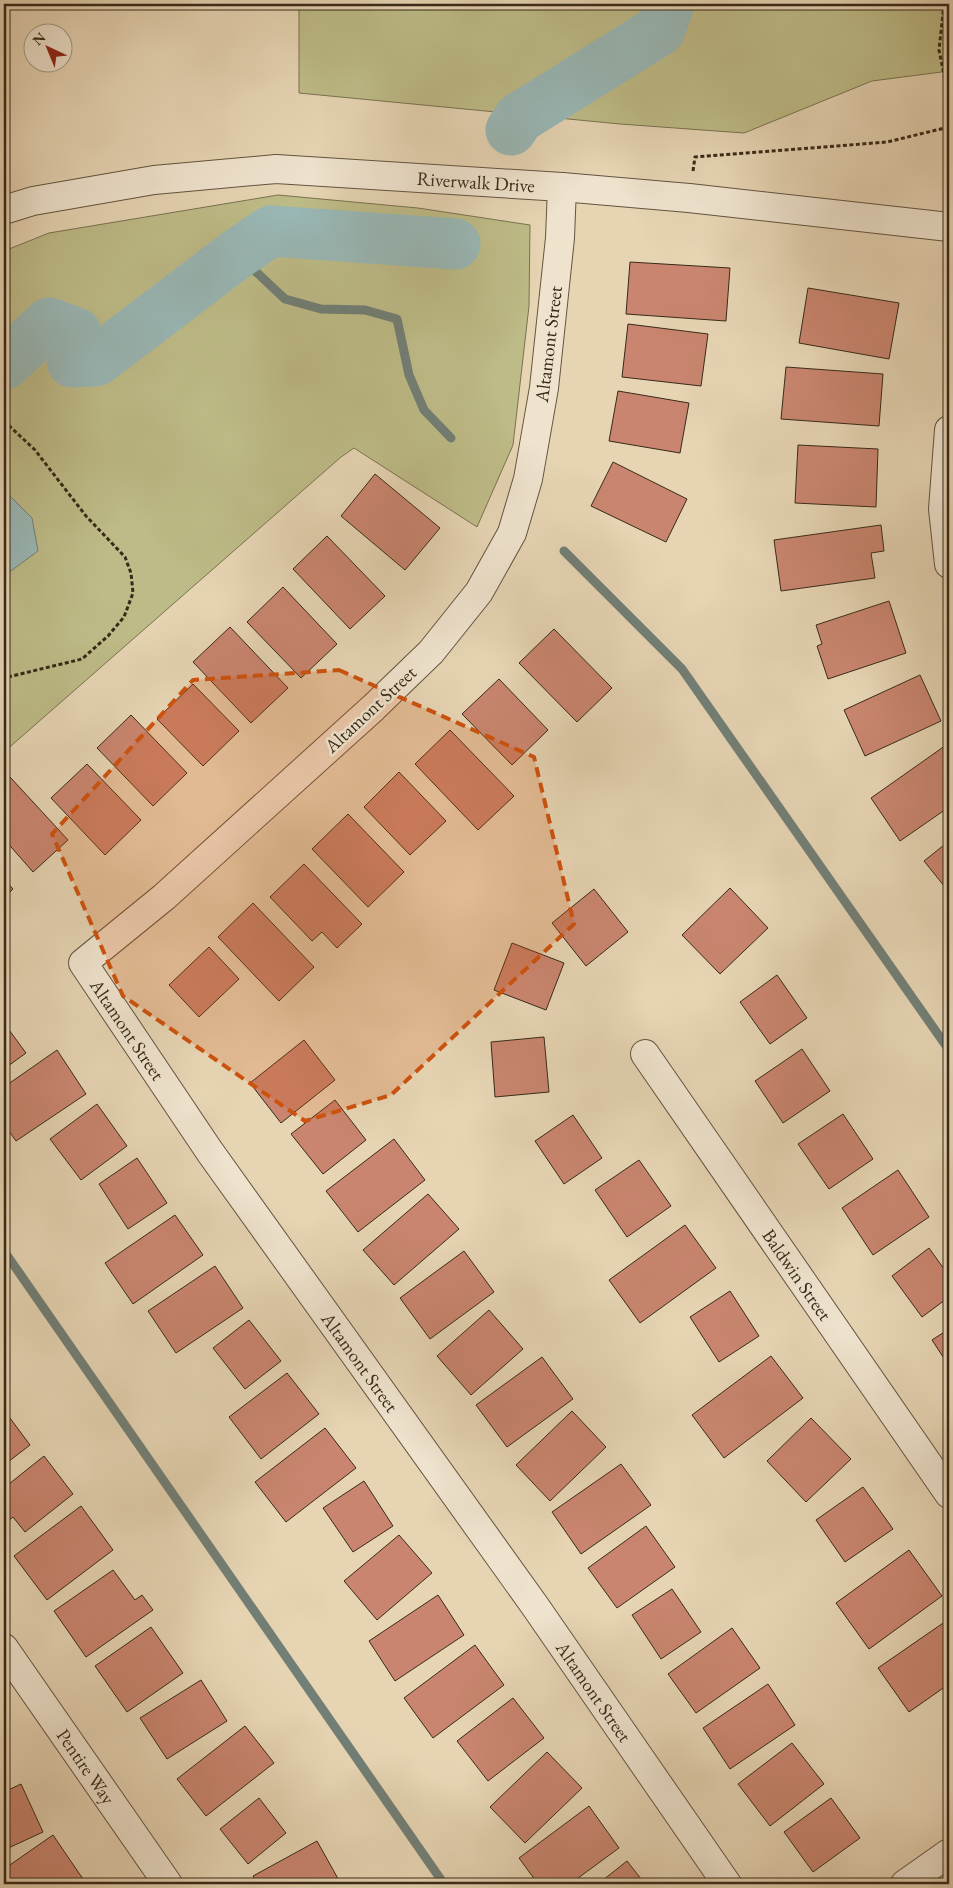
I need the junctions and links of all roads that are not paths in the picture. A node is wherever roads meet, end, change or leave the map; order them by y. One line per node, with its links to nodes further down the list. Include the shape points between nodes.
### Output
1 (562, 187): 2 (street, Riverwalk Drive, via 276,169 154,180 33,201); 3 (street, Riverwalk Drive); 11 (street, Altamont Street, via 560,238 544,388 528,478 512,533 479,592 431,652 373,708 164,896 83,963 210,1152 535,1606)
2 (4, 210)
3 (949, 228)
4 (949, 430): 5 (street, via 943,509)
5 (949, 564)
6 (645, 1054): 7 (street, Baldwin Street)
7 (949, 1494)
8 (4, 1648): 10 (street, Pentire Way)
9 (949, 1853): 12 (street)
10 (168, 1884)
11 (727, 1884)
12 (905, 1884)

